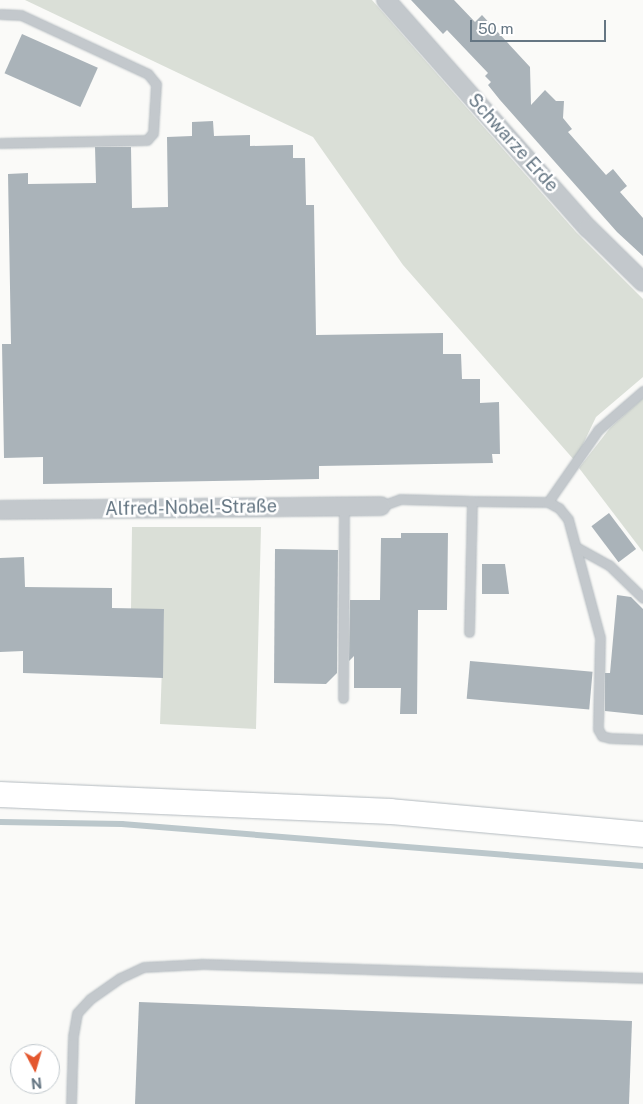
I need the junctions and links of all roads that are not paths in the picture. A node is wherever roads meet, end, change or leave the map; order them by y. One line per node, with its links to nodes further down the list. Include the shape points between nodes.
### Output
1 (386, 0): 4 (street, Schwarze Erde, via 588,228)
2 (0, 14): 3 (lane, via 21,15 148,74 156,84 153,133 147,140)
3 (0, 143)
4 (643, 282)
5 (643, 391): 7 (lane, via 598,430)
6 (472, 501): 7 (lane); 9 (lane, via 400,499); 13 (lane)
7 (548, 502): 11 (lane, via 559,508 568,519)
8 (344, 506): 9 (street, Alfred-Nobel-Straße); 10 (street, Alfred-Nobel-Straße); 14 (lane)
9 (381, 506)
10 (0, 510)
11 (576, 547): 12 (lane, via 609,566); 15 (lane, via 600,638 598,729 602,736 610,738)
12 (643, 598)
13 (469, 632)
14 (344, 698)
15 (643, 739)
16 (0, 794): 17 (main road, via 390,811)
17 (643, 834)
18 (643, 978): 19 (lane, via 212,964 144,967 120,978 90,999 77,1013)
19 (71, 1104)

